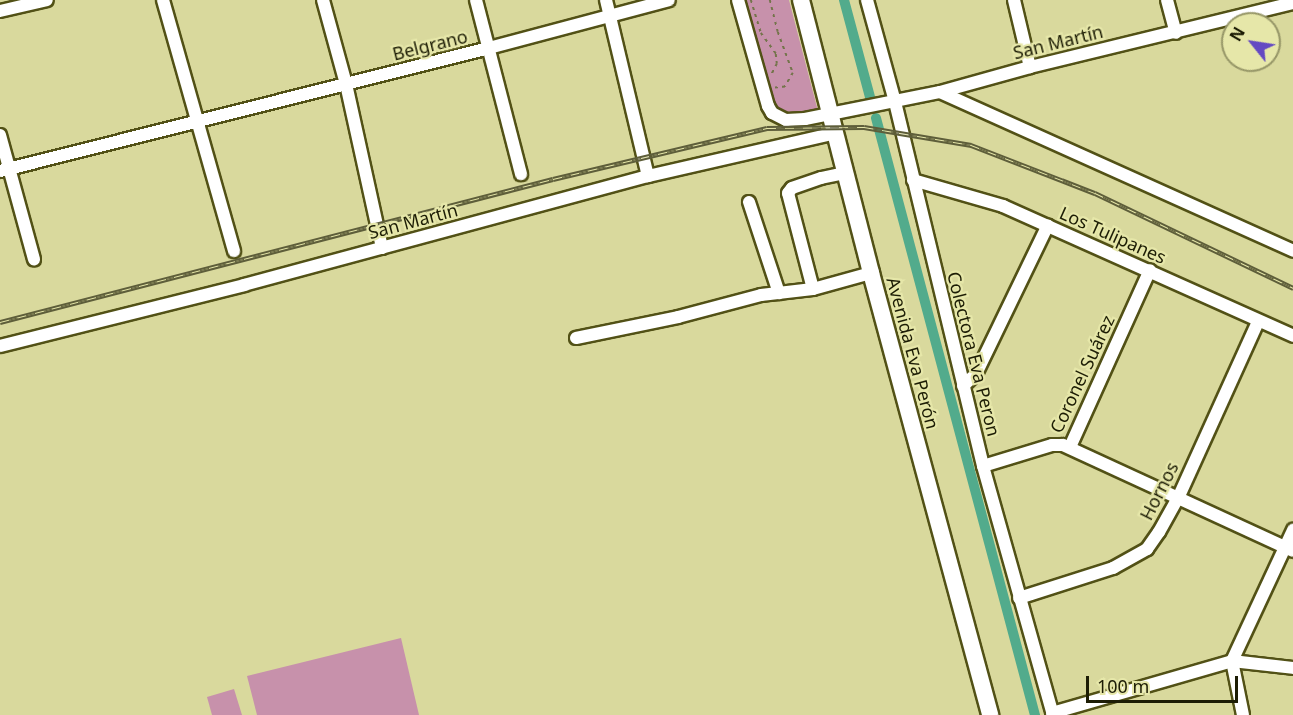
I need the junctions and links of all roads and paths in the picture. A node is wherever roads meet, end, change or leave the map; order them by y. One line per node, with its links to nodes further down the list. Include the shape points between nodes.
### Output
1 (47, 0): 15 (street)
2 (163, 0): 26 (street)
3 (323, 0): 21 (street)
4 (476, 0): 18 (street)
5 (606, 0): 16 (street)
6 (669, 0): 16 (street, Belgrano)
7 (738, 0): 25 (street, San Martín, via 772,113 786,120)
8 (751, 0): 20 (path, via 761,33 776,54 777,64)
9 (770, 0): 22 (path, via 793,73 785,87)
10 (801, 0): 25 (main road, Avenida Eva Perón)
11 (867, 0): 24 (street, Colectora Eva Peron)
12 (1014, 0): 19 (street)
13 (1167, 0): 17 (street)
14 (1293, 3): 17 (street, San Martín)
15 (0, 11)
16 (610, 16): 18 (street, Belgrano); 32 (street)
17 (1176, 33): 19 (street, San Martín)
18 (489, 48): 21 (street, Belgrano); 31 (street)
19 (1030, 67): 23 (street, San Martín)
20 (769, 79)
21 (346, 84): 26 (street, Belgrano); 36 (street)
22 (772, 87)
23 (940, 92): 24 (street, San Martín); 37 (street)
24 (896, 102): 25 (street, San Martín); 33 (street, Colectora Eva Peron)
25 (831, 114): 27 (main road, Avenida Eva Perón)
26 (198, 122): 29 (street, Belgrano); 38 (street)
27 (836, 133): 30 (main road, Avenida Eva Perón); 32 (street, San Martín)
28 (0, 135): 29 (street)
29 (5, 170): 39 (street)
30 (845, 173): 41 (main road, Avenida Eva Perón); 42 (street, via 792,188 788,193)
31 (521, 174)
32 (648, 176): 36 (street, San Martín)
33 (913, 180): 35 (street, Los Tulipanes, via 993,203); 48 (street, Colectora Eva Peron)
34 (749, 202): 43 (street)
35 (1048, 225): 40 (street, Los Tulipanes); 48 (street, via 976,374)
36 (382, 248): 47 (street, San Martín)
37 (1292, 248)
38 (234, 251)
39 (33, 259)
40 (1150, 270): 44 (street, Los Tulipanes); 49 (street, Coronel Suárez)
41 (871, 273): 42 (street); 58 (main road, Avenida Eva Perón)
42 (813, 289): 43 (street)
43 (779, 293): 46 (street)
44 (1258, 322): 45 (street, Los Tulipanes); 51 (street, Hornos)
45 (1293, 336)
46 (576, 338)
47 (0, 346)
48 (963, 386): 50 (street, Colectora Eva Peron)
49 (1070, 447): 50 (street, Coronel Suárez, via 1052,445); 51 (street)
50 (983, 466): 54 (street, Colectora Eva Peron)
51 (1179, 496): 53 (street); 54 (street, Hornos, via 1160,532 1133,559)
52 (1293, 530): 53 (street)
53 (1289, 549): 55 (street)
54 (1018, 598): 57 (street, Colectora Eva Peron)
55 (1232, 661): 56 (street); 57 (street); 59 (street)
56 (1293, 668)
57 (1053, 714)
58 (990, 715)
59 (1243, 715)

